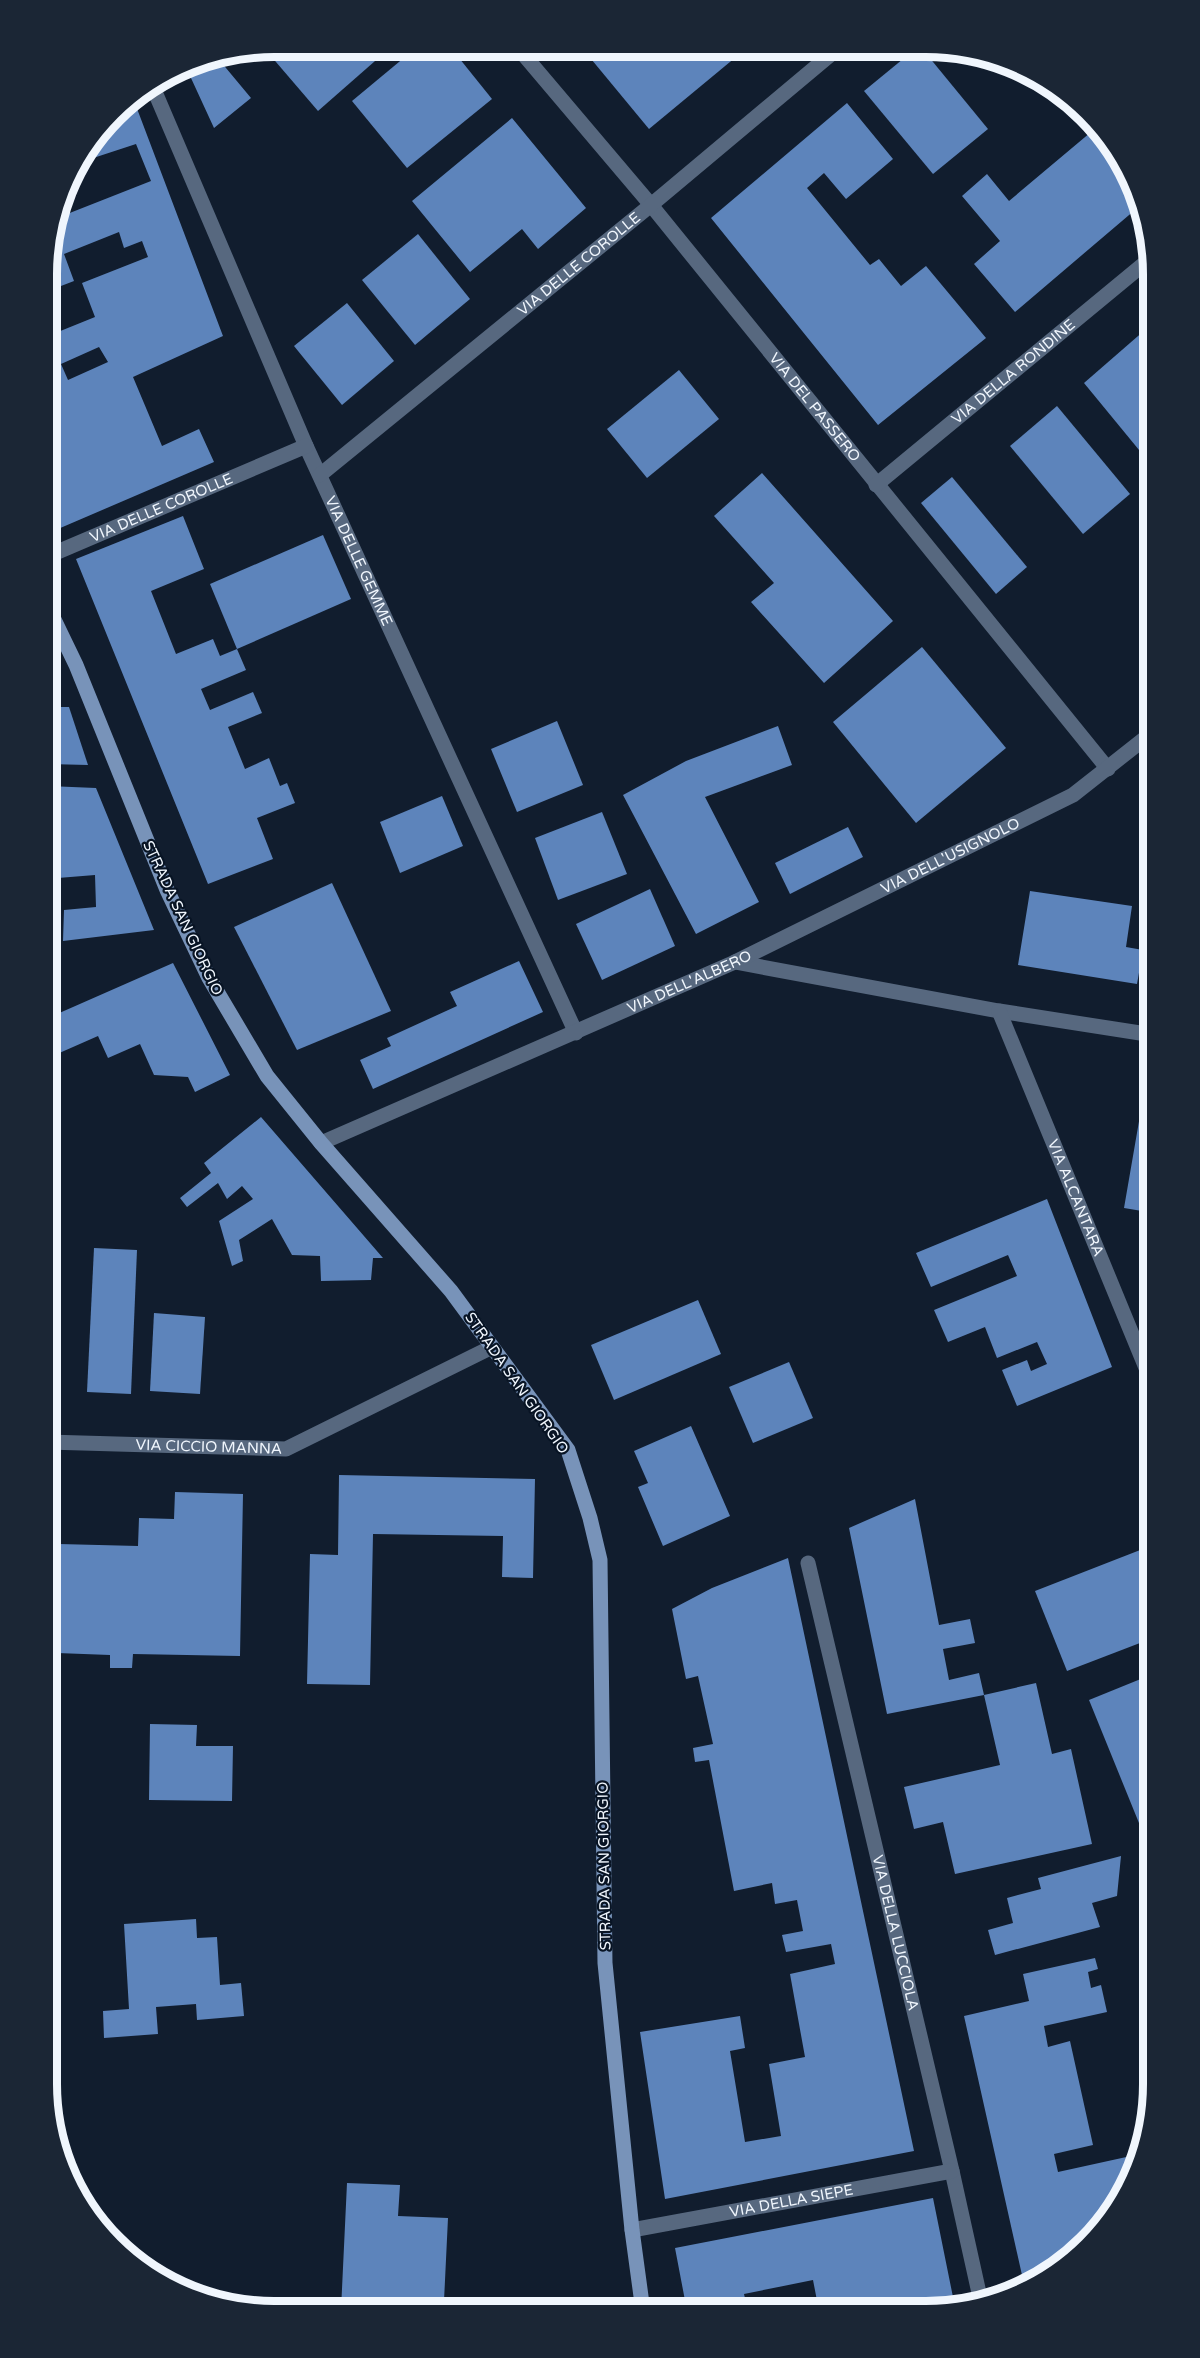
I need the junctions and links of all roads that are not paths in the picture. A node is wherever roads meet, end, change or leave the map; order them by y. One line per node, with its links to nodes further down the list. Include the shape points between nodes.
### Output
1 (526, 57): 4 (street, VIA DEL PASSERO)
2 (828, 57): 4 (street, VIA DELLE COROLLE)
3 (156, 93): 6 (street, VIA DELLE GEMME)
4 (651, 205): 7 (street, VIA DELLE COROLLE); 8 (street, VIA DEL PASSERO)
5 (1143, 265): 8 (street, VIA DELLA RONDINE)
6 (306, 446): 7 (street, VIA DELLE GEMME); 9 (street, VIA DELLE COROLLE)
7 (320, 475): 15 (street, VIA DELLE GEMME)
8 (876, 485): 12 (street, VIA DEL PASSERO)
9 (57, 552)
10 (57, 626): 17 (street, STRADA SAN GIORGIO, via 166,890 209,978 267,1076)
11 (1143, 740): 12 (street, VIA DELL'USIGNOLO)
12 (1108, 769): 13 (street, VIA DELL'USIGNOLO, via 1073,795)
13 (735, 962): 14 (street, VIA DELL'ALBERO); 15 (street, VIA DELL'ALBERO)
14 (999, 1011): 16 (street, VIA DELL'ALBERO); 19 (street, VIA ALCANTARA)
15 (576, 1033): 17 (street, VIA DELL'ALBERO)
16 (1143, 1033)
17 (321, 1143): 18 (street, STRADA SAN GIORGIO, via 451,1291)
18 (492, 1347): 20 (street, VIA CICCIO MANNA, via 286,1449); 23 (street, STRADA SAN GIORGIO, via 567,1450 600,1560 605,1963)
19 (1143, 1361)
20 (57, 1442)
21 (808, 1563): 22 (street, VIA DELLA LUCCIOLA)
22 (952, 2171): 23 (street, VIA DELLA SIEPE); 24 (street, VIA DELLA LUCCIOLA)
23 (632, 2230): 25 (street, STRADA SAN GIORGIO)
24 (979, 2295)
25 (642, 2301)

